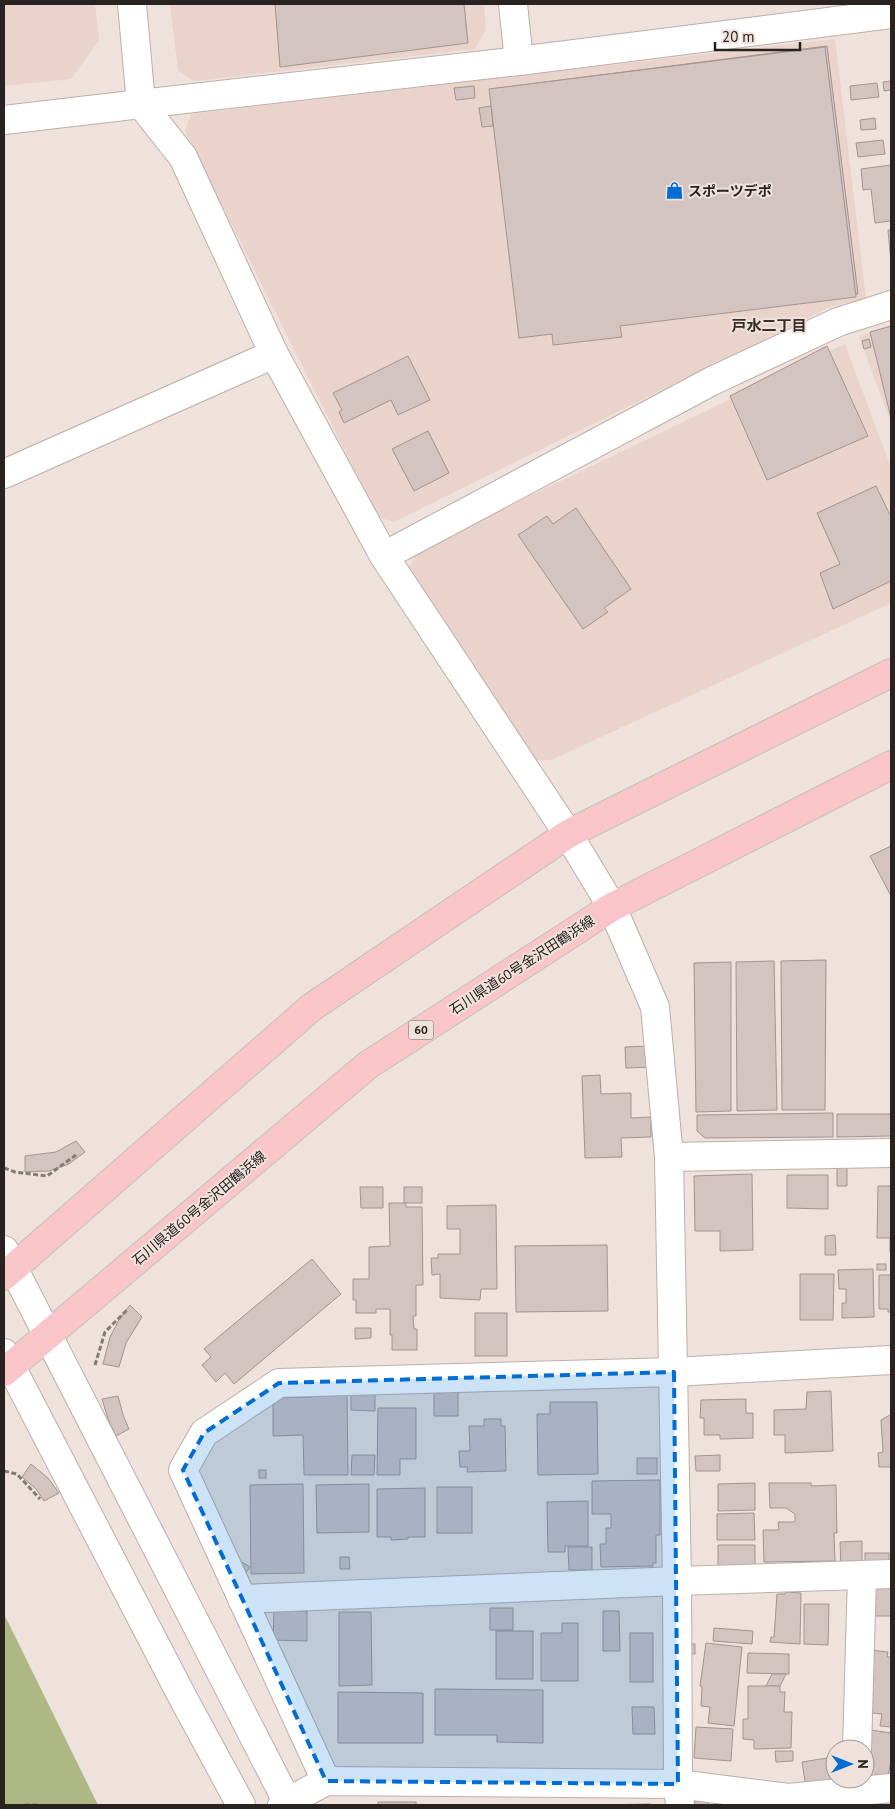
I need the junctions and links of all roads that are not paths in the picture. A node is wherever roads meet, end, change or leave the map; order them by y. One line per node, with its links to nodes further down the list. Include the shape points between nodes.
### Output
1 (132, 4): 5 (street)
2 (513, 4): 4 (street)
3 (891, 14): 4 (street)
4 (519, 61): 5 (street)
5 (141, 104): 6 (street); 8 (street, via 183,158)
6 (4, 120)
7 (891, 305): 10 (street, via 838,322 712,381)
8 (274, 354): 9 (street); 10 (street)
9 (4, 474)
10 (384, 556): 13 (street)
11 (891, 673): 13 (main road)
12 (891, 765): 14 (main road, 石川県道60号金沢田鶴浜線 / 60)
13 (568, 834): 14 (street); 17 (main road, via 312,1006)
14 (612, 907): 16 (street, via 655,1006); 18 (main road, 石川県道60号金沢田鶴浜線 / 60, via 368,1065)
15 (891, 1152): 16 (street)
16 (669, 1157): 21 (street)
17 (7, 1264): 18 (street)
18 (48, 1335): 20 (main road, 石川県道60号金沢田鶴浜線 / 60); 32 (street)
19 (891, 1360): 21 (street)
20 (6, 1364): 33 (street)
21 (674, 1372): 24 (street); 25 (street, via 279,1383 204,1433 183,1470)
22 (891, 1574): 23 (street)
23 (862, 1575): 24 (street); 26 (street)
24 (678, 1581): 25 (street); 31 (street)
25 (242, 1599): 27 (street)
26 (857, 1739)
27 (326, 1781): 31 (street); 32 (street)
28 (875, 1787): 29 (street)
29 (891, 1788)
30 (835, 1789): 31 (street, via 788,1798)
31 (679, 1795)
32 (286, 1804)
33 (241, 1805)

